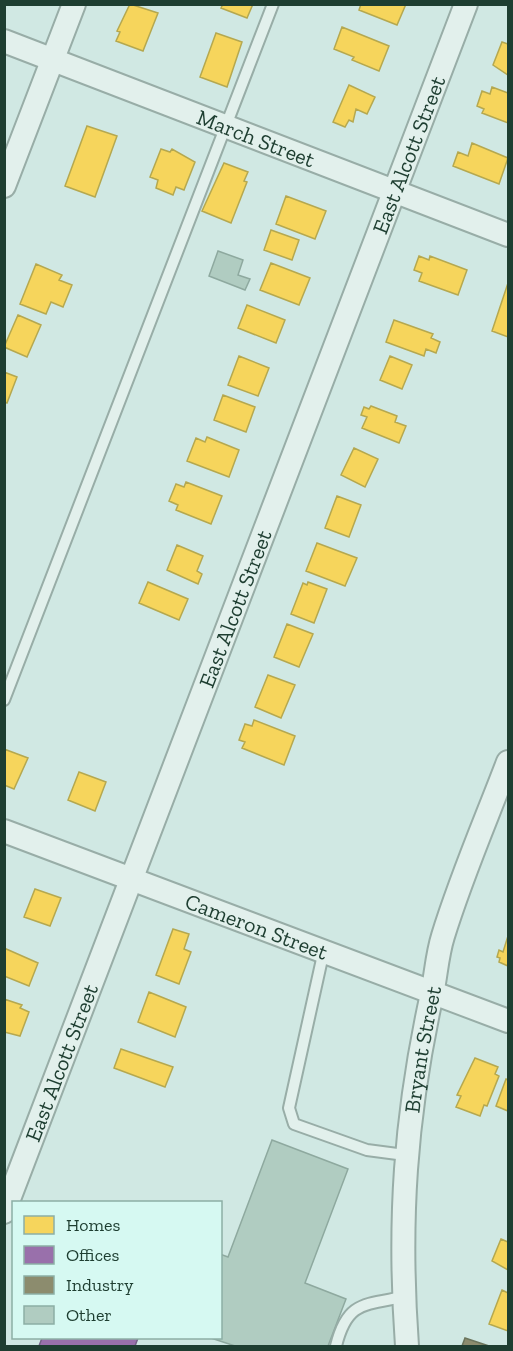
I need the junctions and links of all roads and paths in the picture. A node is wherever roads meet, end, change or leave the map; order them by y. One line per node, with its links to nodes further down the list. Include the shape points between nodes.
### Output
1 (74, 4): 5 (street)
2 (273, 4): 6 (lane)
3 (466, 4): 8 (street, East Alcott Street)
4 (4, 41): 5 (street, March Street)
5 (53, 59): 6 (street, March Street); 7 (street)
6 (227, 126): 8 (street, March Street); 10 (lane)
7 (4, 186)
8 (394, 191): 9 (street, March Street); 13 (street, East Alcott Street)
9 (508, 235)
10 (4, 700)
11 (508, 762): 15 (street, Bryant Street, via 442,939)
12 (4, 831): 13 (street, Cameron Street)
13 (132, 879): 14 (street, Cameron Street); 18 (street, East Alcott Street)
14 (324, 950): 15 (street, Cameron Street); 17 (lane, via 289,1108 294,1124 367,1150)
15 (432, 991): 16 (street, Cameron Street); 17 (street, Bryant Street, via 416,1064)
16 (508, 1021)
17 (405, 1155): 19 (street, Bryant Street)
18 (4, 1212)
19 (403, 1297): 20 (lane, via 362,1305 349,1314); 21 (street, Bryant Street)
20 (336, 1347)
21 (407, 1347)

